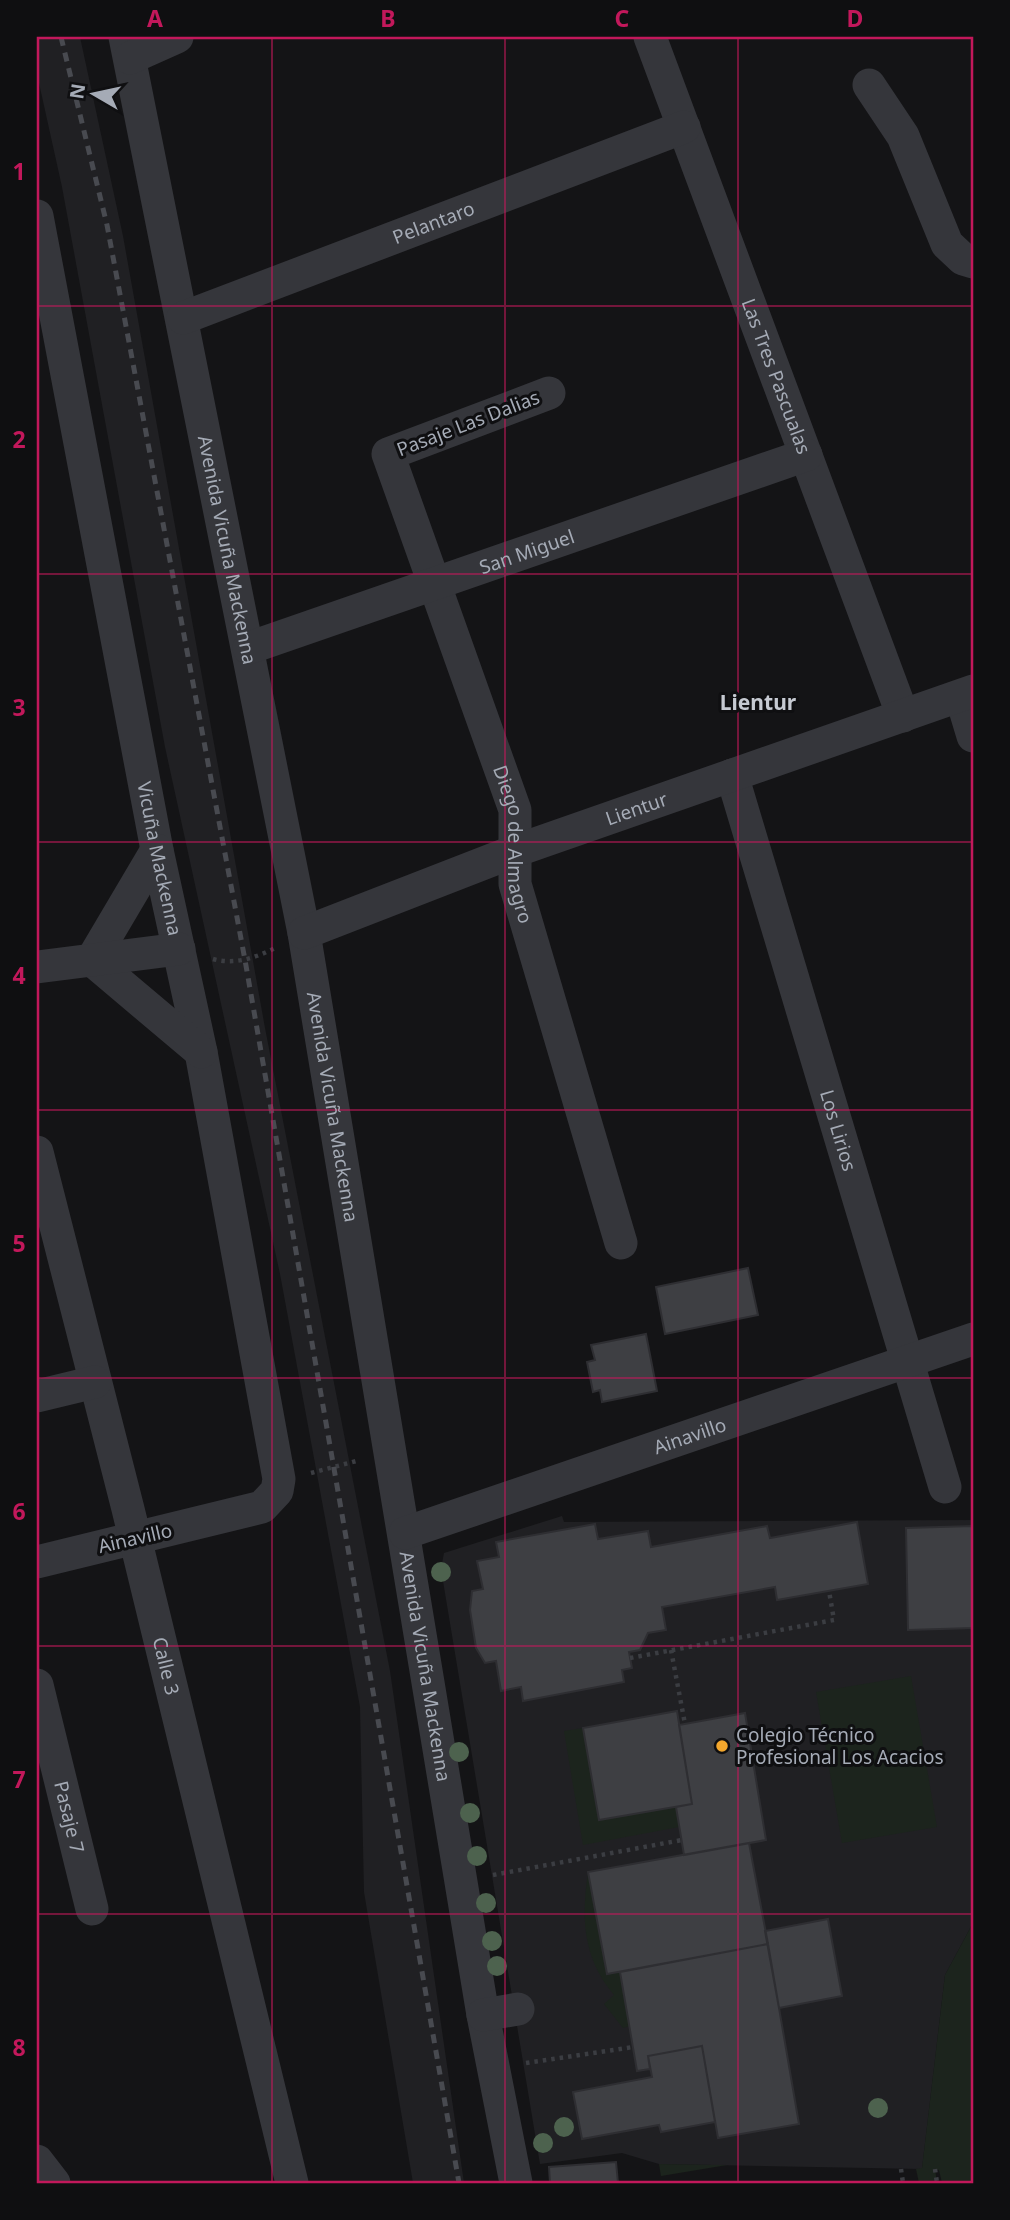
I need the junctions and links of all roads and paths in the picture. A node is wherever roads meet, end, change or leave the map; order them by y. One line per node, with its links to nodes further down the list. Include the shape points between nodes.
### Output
1 (177, 37): 3 (street)
2 (650, 37): 5 (street, Las Tres Pascualas)
3 (127, 48): 8 (street, Avenida Vicuña Mackenna)
4 (869, 85): 7 (street, via 903,136 947,244)
5 (684, 127): 8 (street, Pelantaro); 11 (street, Las Tres Pascualas)
6 (37, 216): 18 (street, Vicuña Mackenna)
7 (973, 262)
8 (183, 318): 13 (street, Avenida Vicuña Mackenna)
9 (549, 393): 10 (street, Pasaje Las Dalias)
10 (388, 454): 12 (street, Diego de Almagro)
11 (806, 455): 12 (street, San Miguel); 15 (street, Las Tres Pascualas)
12 (433, 585): 13 (street, San Miguel); 19 (street, Diego de Almagro, via 515,810)
13 (249, 649): 20 (street, Avenida Vicuña Mackenna)
14 (967, 694): 15 (street, Lientur); 16 (street)
15 (903, 716): 17 (street, Lientur)
16 (973, 736)
17 (732, 775): 19 (street, Lientur); 29 (street, Los Lirios)
18 (157, 850): 21 (street, Vicuña Mackenna); 23 (street)
19 (515, 851): 20 (street, Lientur); 27 (street, Diego de Almagro, via 515,884)
20 (304, 933): 34 (street, Avenida Vicuña Mackenna)
21 (179, 949): 22 (path, via 228,963); 23 (street); 25 (street, Vicuña Mackenna)
22 (261, 955)
23 (92, 960): 24 (street); 25 (street)
24 (37, 967)
25 (201, 1052): 33 (street, Vicuña Mackenna, via 279,1479)
26 (38, 1165): 30 (street, Calle 3)
27 (621, 1242)
28 (973, 1339): 29 (street, Ainavillo)
29 (907, 1362): 32 (street, Los Lirios); 34 (street, Ainavillo)
30 (95, 1382): 31 (street); 35 (street, Calle 3)
31 (37, 1396)
32 (945, 1486)
33 (271, 1500): 35 (street, Ainavillo, via 251,1510)
34 (405, 1533): 46 (street, Avenida Vicuña Mackenna)
35 (135, 1538): 36 (street, Ainavillo); 53 (street, Calle 3)
36 (37, 1562)
37 (829, 1591): 38 (path, via 834,1620)
38 (671, 1650): 39 (path); 41 (path)
39 (630, 1658)
40 (37, 1685): 44 (street, Pasaje 7)
41 (685, 1724)
42 (681, 1840): 43 (path)
43 (486, 1876)
44 (92, 1909)
45 (518, 2008): 46 (street)
46 (483, 2015): 54 (street, Avenida Vicuña Mackenna)
47 (633, 2047): 48 (path)
48 (516, 2065)
49 (37, 2161): 52 (street)
50 (901, 2169): 55 (path)
51 (934, 2169): 56 (path)
52 (54, 2183)
53 (292, 2183)
54 (516, 2183)
55 (904, 2183)
56 (937, 2183)

